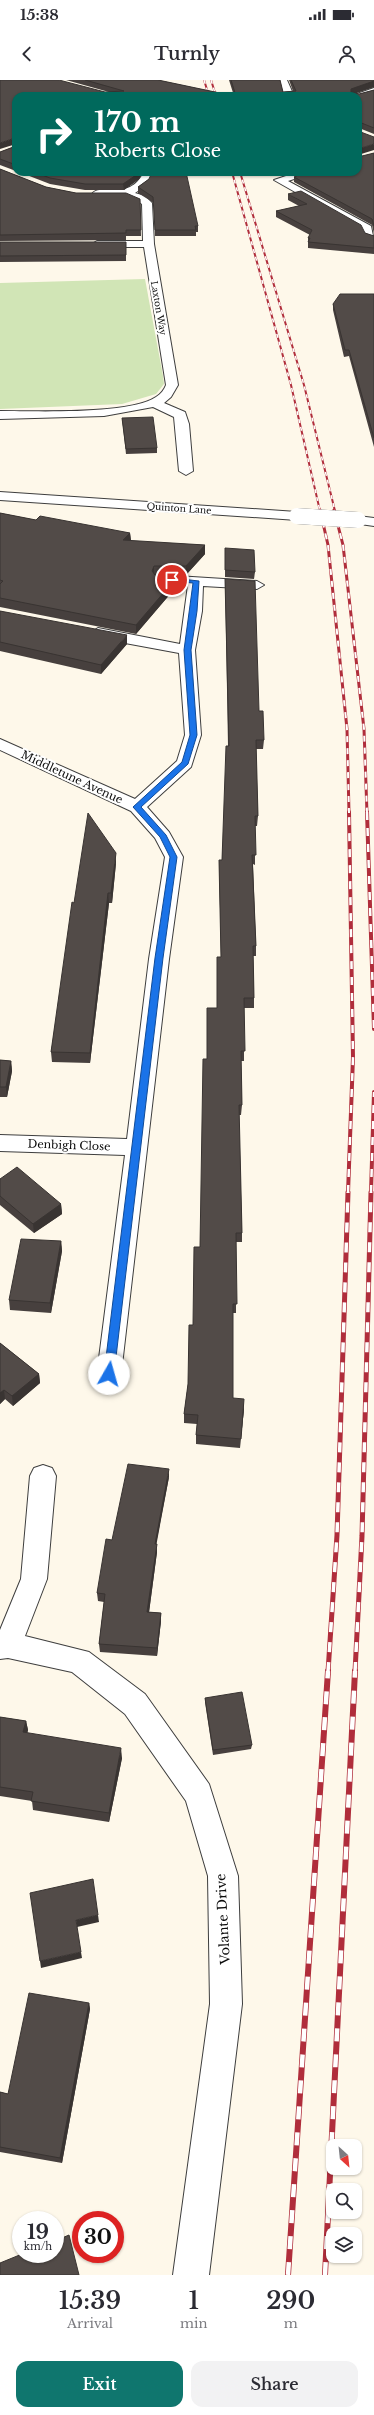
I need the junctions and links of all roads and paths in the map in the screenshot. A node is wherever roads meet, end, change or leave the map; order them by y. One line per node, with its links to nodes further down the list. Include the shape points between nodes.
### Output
1 (283, 80): 3 (street)
2 (374, 91): 4 (street)
3 (288, 92)
4 (362, 94)
5 (147, 176): 7 (street, via 144,182)
6 (294, 176): 9 (street, via 279,180)
7 (127, 193): 8 (street, Laxton Way); 12 (street, Laxton Way, via 140,196 147,203)
8 (85, 194)
9 (370, 227): 10 (street, via 369,236)
10 (374, 238)
11 (86, 244): 12 (street)
12 (149, 244): 13 (street, Laxton Way, via 172,385 168,394)
13 (154, 403): 14 (street, Laxton Way, via 110,411); 16 (street, via 180,415 183,424)
14 (0, 415)
15 (170, 471): 16 (street)
16 (186, 471): 17 (street)
17 (199, 471)
18 (0, 496): 19 (street, Quinton Lane, bridge)
19 (374, 522)
20 (160, 579): 21 (street)
21 (196, 581): 22 (street); 24 (street)
22 (257, 585)
23 (86, 630): 24 (street)
24 (187, 650): 26 (street, via 193,735 185,763)
25 (0, 744): 26 (street, Middletune Avenue)
26 (137, 807): 28 (street, Middletune Avenue, via 163,836 174,857 159,958)
27 (0, 1143): 28 (street, Denbigh Close)
28 (138, 1147): 29 (street, Middletune Avenue)
29 (109, 1374)
30 (43, 1476): 31 (street, Volante Drive, via 34,1579)
31 (4, 1646): 32 (street, Volante Drive, via 79,1661 135,1704 199,1794 223,1876 226,2004)
32 (191, 2275)

